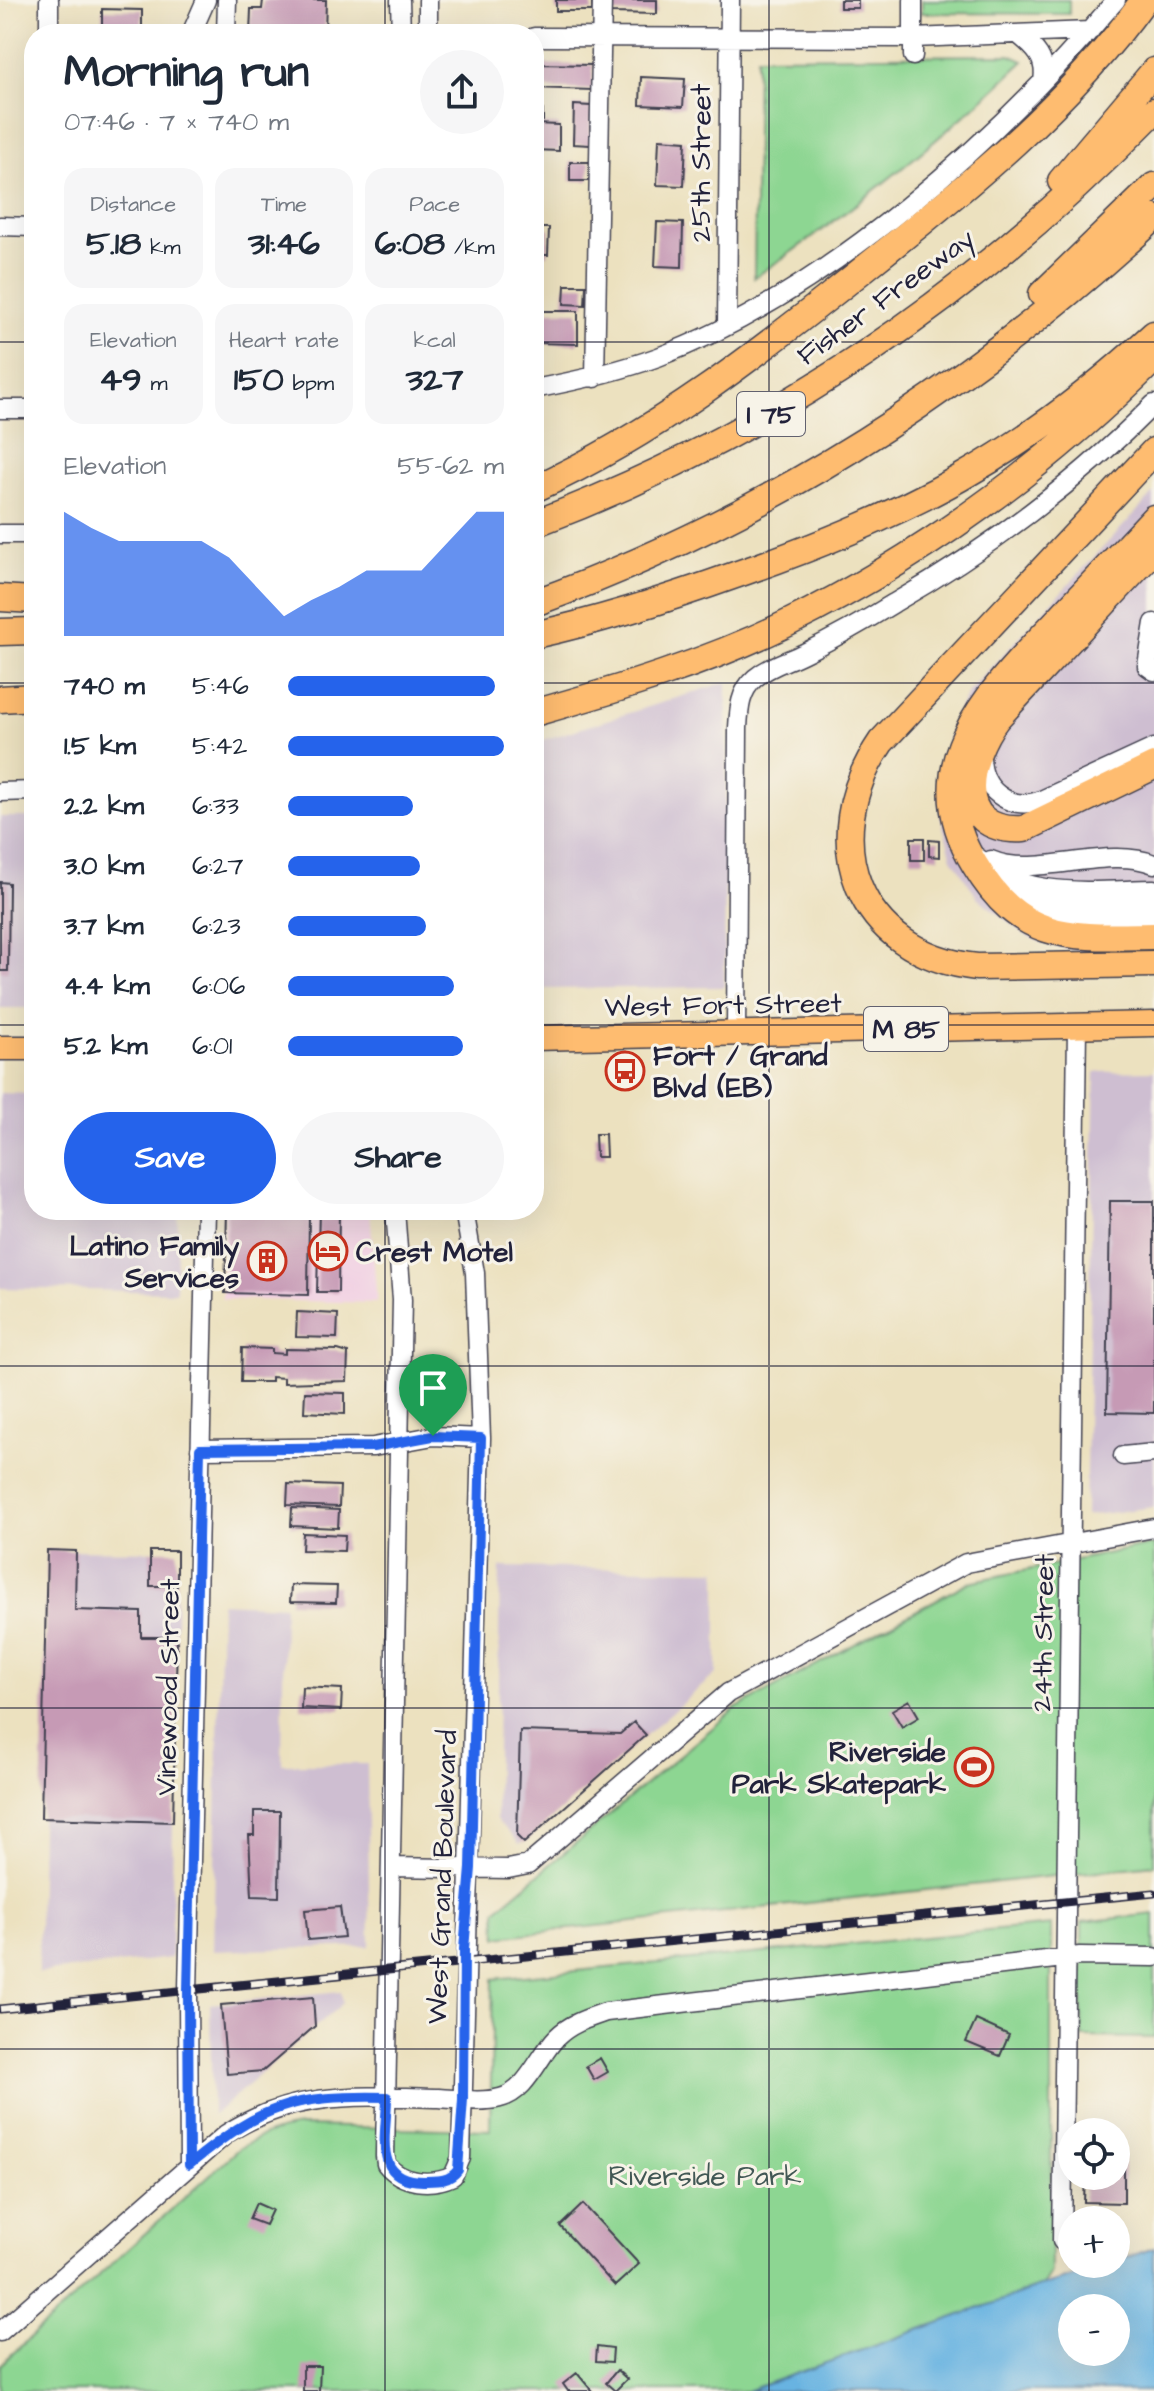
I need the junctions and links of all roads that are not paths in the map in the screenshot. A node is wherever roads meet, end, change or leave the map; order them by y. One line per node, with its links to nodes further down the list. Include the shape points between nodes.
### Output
1 (49, 0): 11 (street)
2 (206, 0): 12 (street)
3 (227, 0): 13 (street)
4 (400, 0): 14 (street)
5 (428, 0): 15 (street)
6 (602, 0): 20 (street)
7 (730, 0): 19 (street, 25th Street)
8 (913, 0): 21 (street)
9 (1116, 0): 16 (street)
10 (1144, 0): 40 (highway, via 1070,90 888,250 682,409 608,454)
11 (49, 24)
12 (195, 24)
13 (226, 24)
14 (401, 24)
15 (428, 24)
16 (1090, 31): 17 (street); 23 (street)
17 (1019, 35): 21 (street); 23 (street, via 1039,53)
18 (544, 37): 20 (street)
19 (729, 37): 20 (street); 21 (street); 30 (street, 25th Street)
20 (602, 38): 33 (street)
21 (913, 47)
22 (1154, 71): 29 (highway)
23 (1043, 81): 30 (street, via 924,189 809,277)
24 (1154, 111): 29 (highway, Fisher Freeway / I 75, via 1090,175)
25 (1154, 186): 35 (highway)
26 (1154, 218): 35 (highway, I 75)
27 (0, 226): 28 (street)
28 (24, 227)
29 (986, 264): 42 (highway, Fisher Freeway / I 75, via 884,342 769,415 642,480)
30 (727, 326): 33 (street)
31 (1154, 334): 52 (highway, via 1028,439 896,513 691,591)
32 (1154, 359): 56 (highway, via 1037,466 943,533 839,595 704,658)
33 (595, 378): 34 (street)
34 (544, 387)
35 (938, 393): 48 (highway, I 75, via 755,506 639,562)
36 (1154, 404): 72 (street, via 1089,465 957,565 843,633 766,671 746,688 738,728)
37 (0, 409): 38 (street)
38 (24, 409)
39 (1154, 451): 69 (highway, via 881,742 859,778 848,821 852,866 870,908 925,956 977,967)
40 (544, 484)
41 (1154, 518): 62 (highway, via 979,706 955,769)
42 (544, 520)
43 (24, 532): 44 (street)
44 (0, 534)
45 (1154, 550): 57 (highway, via 1010,702)
46 (0, 598): 47 (highway)
47 (24, 599)
48 (544, 599)
49 (1154, 623): 53 (street, via 1147,666)
50 (24, 631): 51 (highway)
51 (0, 632)
52 (544, 632)
53 (1154, 671)
54 (24, 698): 55 (highway)
55 (0, 699)
56 (544, 710)
57 (983, 740): 58 (street, via 981,769 988,786 1022,804); 59 (highway, via 970,776 970,794 981,814 1009,829 1033,826)
58 (1154, 748)
59 (1154, 766)
60 (24, 791): 61 (street)
61 (0, 792)
62 (958, 828): 63 (street, via 971,846 1005,865); 64 (highway); 65 (street, via 989,867 1025,885)
63 (1152, 857)
64 (977, 867): 66 (street, via 1015,896 1041,905); 67 (street, via 1021,904 1053,919); 68 (highway, via 1000,899 1043,928 1074,937)
65 (1154, 889)
66 (1154, 905)
67 (1154, 921)
68 (1154, 936)
69 (1154, 964)
70 (1154, 1024): 71 (main road, West Fort Street / M 85)
71 (1077, 1026): 72 (main road, West Fort Street / M 85); 85 (street, 24th Street)
72 (736, 1033): 73 (main road, West Fort Street / M 85)
73 (544, 1038)
74 (0, 1048): 75 (main road)
75 (24, 1048)
76 (206, 1220): 81 (street, Vinewood Street)
77 (396, 1220): 80 (street, West Grand Boulevard, via 402,1300)
78 (466, 1220): 79 (street, West Grand Boulevard, via 475,1273)
79 (481, 1438): 80 (street); 87 (street, West Grand Boulevard)
80 (398, 1441): 81 (street, via 373,1447); 86 (street, West Grand Boulevard)
81 (200, 1449): 92 (street, Vinewood Street)
82 (1154, 1453): 83 (street)
83 (1123, 1456)
84 (1154, 1528): 85 (street)
85 (1071, 1541): 87 (street, via 966,1563 728,1693 528,1865); 89 (street, 24th Street)
86 (391, 1867): 87 (street); 90 (street, West Grand Boulevard)
87 (471, 1868): 91 (street, West Grand Boulevard, via 464,1949)
88 (1154, 1957): 89 (street)
89 (1066, 1960): 91 (street, via 606,2012 560,2034 513,2092 502,2098); 93 (street, 24th Street)
90 (387, 2097): 91 (street); 91 (street, West Grand Boulevard, via 386,2164 410,2181 443,2181 458,2170); 92 (street, via 278,2106 252,2117)
91 (463, 2099)
92 (189, 2165): 94 (street)
93 (1062, 2206)
94 (0, 2332)

